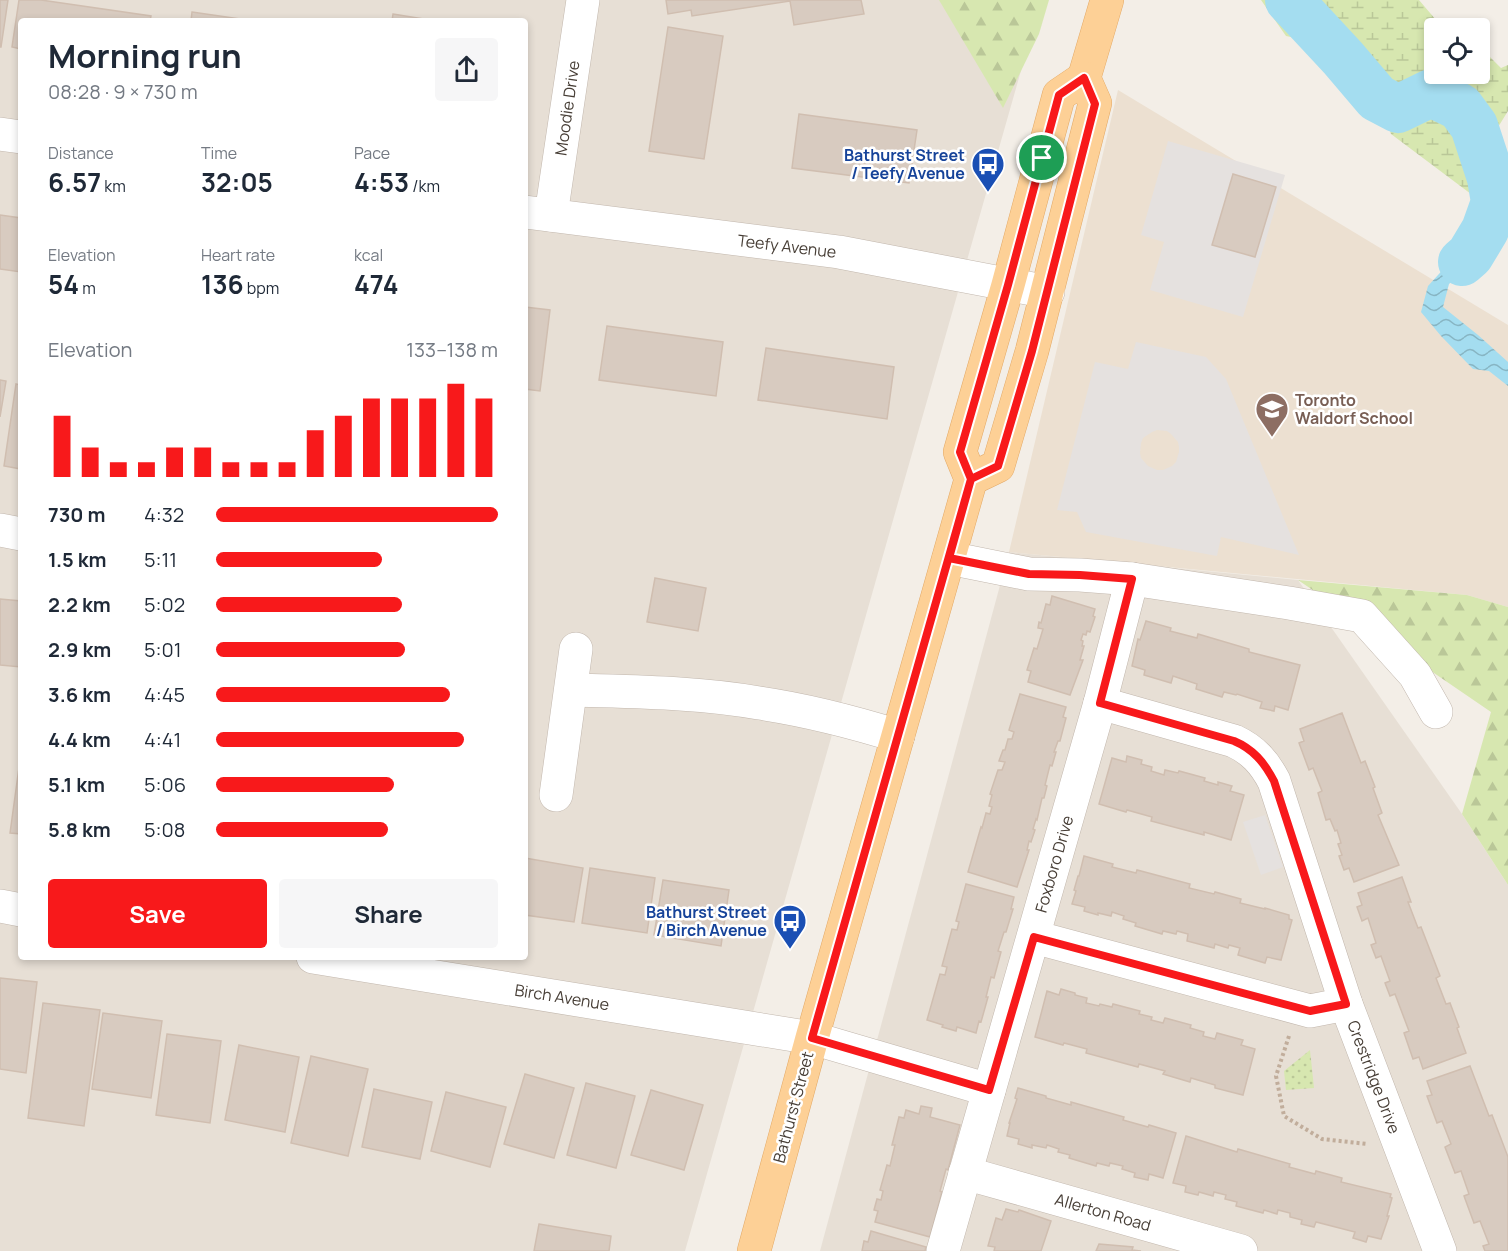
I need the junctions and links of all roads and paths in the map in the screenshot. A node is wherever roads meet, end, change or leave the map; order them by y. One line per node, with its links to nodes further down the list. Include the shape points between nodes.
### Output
1 (583, 0): 6 (street, Moodie Drive)
2 (1107, 0): 3 (main road)
3 (1084, 78): 7 (main road, via 1059,95); 8 (main road, via 1095,104)
4 (0, 134): 5 (street)
5 (18, 137)
6 (538, 213): 7 (street, Teefy Avenue, via 839,252)
7 (1008, 285): 8 (street, Teefy Avenue); 9 (main road, via 960,452)
8 (1048, 292): 9 (main road, via 998,466)
9 (971, 479): 12 (main road, Bathurst Street)
10 (0, 530): 11 (street)
11 (18, 533)
12 (949, 558): 13 (street, via 1029,574); 18 (main road, Bathurst Street)
13 (1132, 579): 16 (street, Foxboro Drive); 17 (street, via 1362,616 1416,675)
14 (576, 649): 15 (street)
15 (571, 690): 18 (street, via 662,692 759,702); 19 (street)
16 (1100, 703): 22 (street, Foxboro Drive); 24 (street, Crestridge Drive, via 1234,741 1262,760 1274,781)
17 (1436, 712)
18 (898, 736): 26 (main road, Bathurst Street)
19 (556, 795)
20 (0, 906): 21 (street)
21 (18, 909)
22 (1034, 937): 24 (street, via 1310,1011); 27 (street, Foxboro Drive)
23 (331, 960): 26 (street, Birch Avenue)
24 (1346, 1004): 34 (street, Crestridge Drive)
25 (1292, 1027): 28 (path, via 1276,1076 1284,1116 1322,1139)
26 (812, 1038): 27 (street, Birch Avenue); 31 (main road, Bathurst Street)
27 (989, 1090): 29 (street, Foxboro Drive)
28 (1368, 1144)
29 (965, 1173): 30 (street, Allerton Road); 32 (street, Foxboro Drive)
30 (1200, 1246): 33 (street, Allerton Road)
31 (754, 1251)
32 (943, 1251)
33 (1241, 1251)
34 (1440, 1251)

